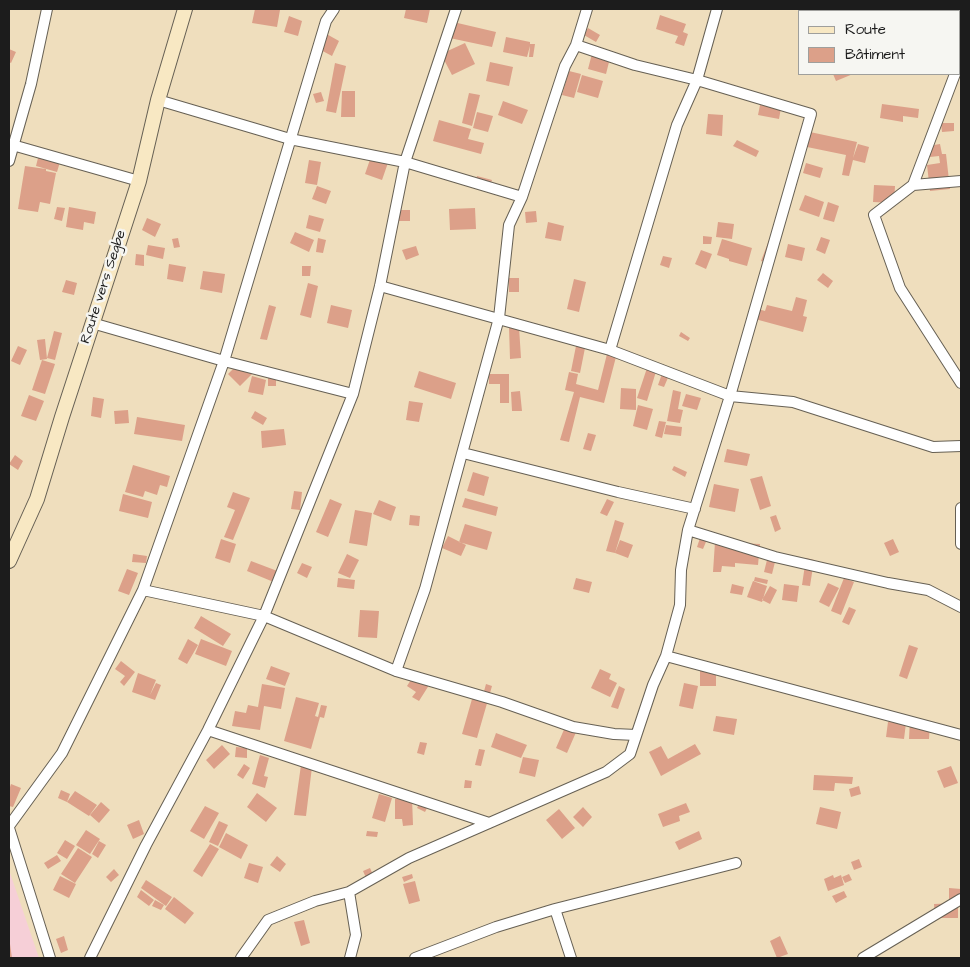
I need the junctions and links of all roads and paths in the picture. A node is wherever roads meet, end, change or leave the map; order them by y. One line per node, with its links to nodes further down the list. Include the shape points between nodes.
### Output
1 (47, 9): 12 (street, via 31,84)
2 (185, 9): 10 (main road, Route vers Segbe)
3 (334, 9): 11 (street, via 326,21)
4 (456, 9): 14 (street)
5 (587, 9): 7 (street)
6 (716, 9): 9 (street)
7 (576, 45): 9 (street); 18 (street, via 565,66)
8 (954, 75): 17 (street)
9 (697, 80): 22 (street, via 677,125); 26 (street, via 811,114)
10 (158, 100): 11 (street); 15 (main road, Route vers Segbe)
11 (290, 140): 14 (street); 23 (street)
12 (11, 145): 13 (street); 15 (street)
13 (9, 161)
14 (405, 162): 18 (street); 19 (street)
15 (139, 181): 21 (main road, Route vers Segbe)
16 (961, 181): 17 (street)
17 (913, 185): 24 (street, via 874,216 900,288)
18 (522, 197): 20 (street, via 509,225)
19 (380, 286): 20 (street); 25 (street)
20 (499, 318): 22 (street); 28 (street)
21 (92, 323): 23 (street); 33 (main road, Route vers Segbe, via 37,499)
22 (610, 350): 26 (street)
23 (224, 360): 25 (street); 34 (street)
24 (961, 383)
25 (353, 394): 36 (street)
26 (730, 396): 27 (street, via 793,402 933,447); 30 (street)
27 (961, 446)
28 (463, 453): 30 (street); 38 (street, via 425,589)
29 (961, 508): 32 (street)
30 (695, 509): 31 (street)
31 (688, 530): 35 (street, via 775,557 928,590); 37 (street, via 681,570 680,605)
32 (961, 544)
33 (9, 561)
34 (143, 590): 36 (street); 43 (street, via 62,753)
35 (961, 607)
36 (264, 616): 38 (street); 39 (street)
37 (666, 656): 40 (street); 41 (street)
38 (396, 671): 40 (street, via 573,726)
39 (208, 730): 42 (street); 49 (street)
40 (636, 735): 42 (street, via 630,754 606,772)
41 (961, 735)
42 (489, 823): 45 (street, via 409,858)
43 (9, 827): 48 (street)
44 (736, 863): 47 (street)
45 (349, 892): 50 (street, via 315,901 268,920); 51 (street, via 356,935)
46 (961, 899): 54 (street)
47 (554, 909): 52 (street); 53 (street)
48 (50, 958)
49 (90, 958)
50 (241, 958)
51 (350, 958)
52 (415, 958)
53 (571, 958)
54 (863, 958)

